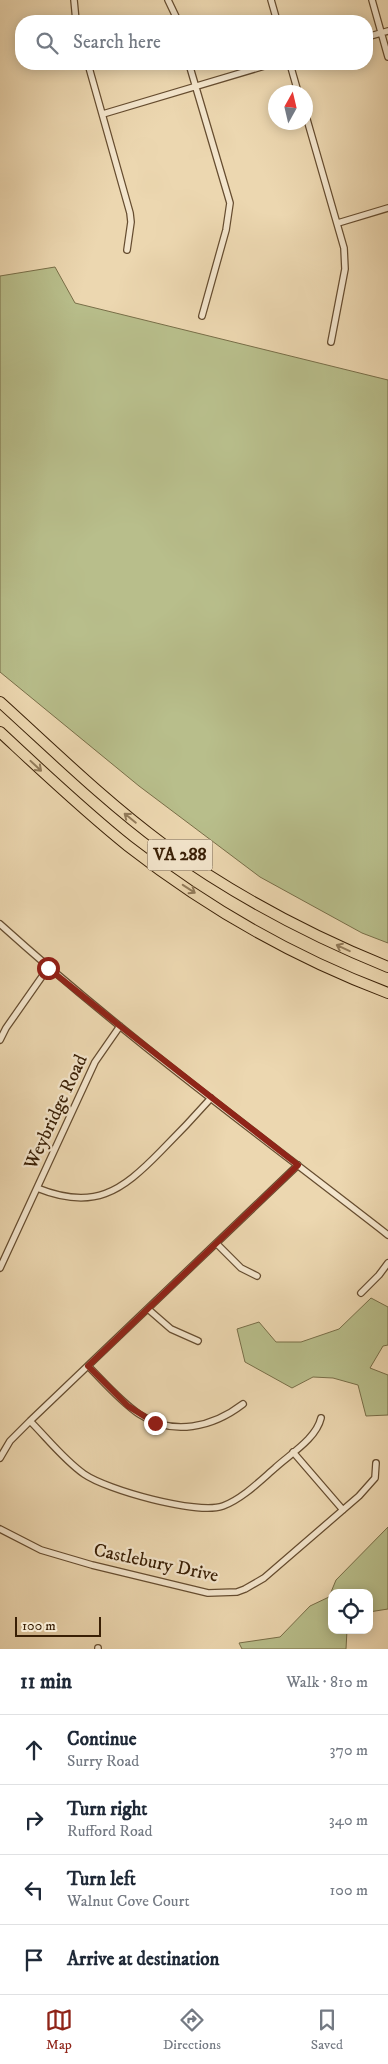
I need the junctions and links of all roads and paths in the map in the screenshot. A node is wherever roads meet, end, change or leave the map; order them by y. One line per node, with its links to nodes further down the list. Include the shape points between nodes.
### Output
1 (74, 0): 5 (street)
2 (168, 0): 6 (street)
3 (271, 0): 7 (street)
4 (372, 0): 9 (street)
5 (75, 15)
6 (175, 15)
7 (275, 15)
8 (388, 31): 9 (street)
9 (381, 33): 10 (street); 11 (street)
10 (373, 35)
11 (388, 57)
12 (90, 70): 18 (street)
13 (191, 70): 17 (street)
14 (251, 70): 17 (street)
15 (292, 70): 16 (street)
16 (296, 85)
17 (195, 87): 18 (street); 23 (street, via 230,203 226,230)
18 (103, 114): 22 (street, via 130,213)
19 (310, 130): 21 (street)
20 (388, 208): 21 (street)
21 (338, 223): 24 (street, via 345,269)
22 (127, 250)
23 (202, 316)
24 (331, 342)
25 (0, 702): 28 (highway, VA 288, one-way to 25, via 311,932 207,874 106,798)
26 (0, 732): 30 (highway, VA 288, one-way to 30, via 109,830 184,886 292,950)
27 (0, 924): 29 (street)
28 (388, 967)
29 (48, 968): 31 (street); 32 (street)
30 (388, 993)
31 (120, 1026): 33 (street); 35 (street, Weybridge Road, via 94,1062)
32 (0, 1040)
33 (211, 1098): 34 (street); 35 (street, via 155,1158 113,1191 73,1198)
34 (298, 1165): 36 (street); 37 (street)
35 (36, 1188): 39 (street, Weybridge Road)
36 (388, 1235)
37 (217, 1244): 40 (street, via 244,1270); 42 (street)
38 (388, 1263): 41 (street)
39 (0, 1268)
40 (257, 1276)
41 (361, 1293)
42 (148, 1309): 43 (street, via 171,1330); 44 (street)
43 (198, 1341)
44 (88, 1366): 45 (street, via 133,1410 165,1426 209,1424); 47 (street)
45 (243, 1404)
46 (321, 1418): 48 (street, via 316,1430)
47 (30, 1421): 48 (street, via 78,1470 94,1480 127,1492 198,1508 214,1508 238,1498); 49 (street, via 10,1441)
48 (292, 1452): 51 (street)
49 (0, 1458)
50 (376, 1463): 51 (street, Castlebury Drive, via 372,1483)
51 (342, 1510): 52 (street, Castlebury Drive, via 264,1578 245,1590 229,1593 208,1593 54,1555)
52 (0, 1529)

